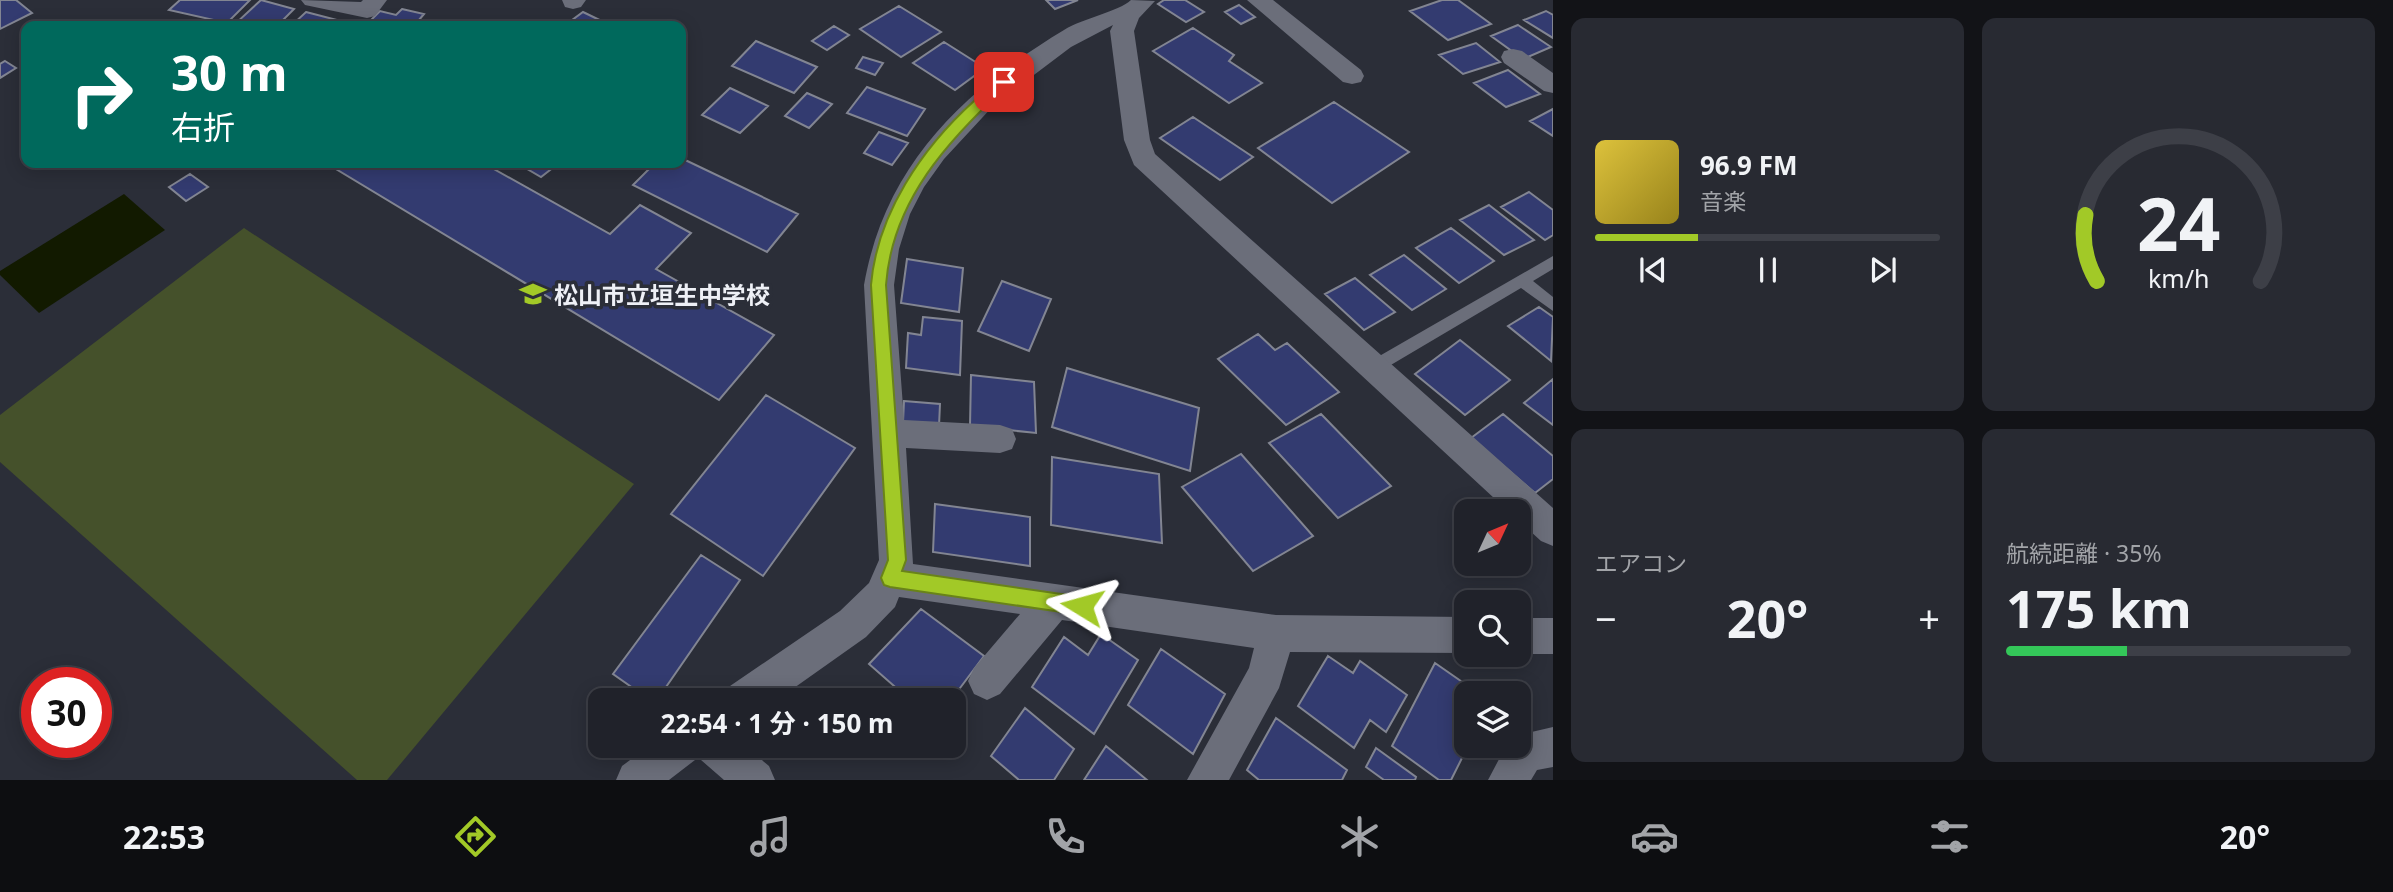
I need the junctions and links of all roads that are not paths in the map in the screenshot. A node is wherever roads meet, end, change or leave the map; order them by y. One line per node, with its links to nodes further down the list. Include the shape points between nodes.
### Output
1 (313, 0): 2 (street, via 367,11)
2 (375, 0)
3 (1259, 0): 6 (street)
4 (1137, 8): 11 (street, via 1122,31 1143,158); 12 (street, via 1067,38 1004,82 937,149 905,197 888,232 880,265)
5 (1513, 57): 7 (street)
6 (1352, 76)
7 (1548, 77)
8 (1553, 262): 9 (lane)
9 (1522, 280): 10 (lane); 11 (lane)
10 (1553, 305)
11 (1374, 367): 14 (street)
12 (887, 433): 13 (street); 15 (street, via 897,560)
13 (1000, 439)
14 (1553, 530)
15 (890, 578): 16 (street); 22 (street, via 882,595 853,624)
16 (1054, 602): 17 (street); 21 (street)
17 (1276, 633): 18 (street); 28 (street, via 1266,675)
18 (1454, 635)
19 (1531, 636): 20 (street)
20 (1553, 636)
21 (988, 681)
22 (761, 688)
23 (1553, 747): 29 (street, via 1525,752)
24 (665, 758): 26 (street)
25 (729, 758): 27 (street)
26 (636, 780)
27 (755, 780)
28 (1207, 780)
29 (1508, 780)

